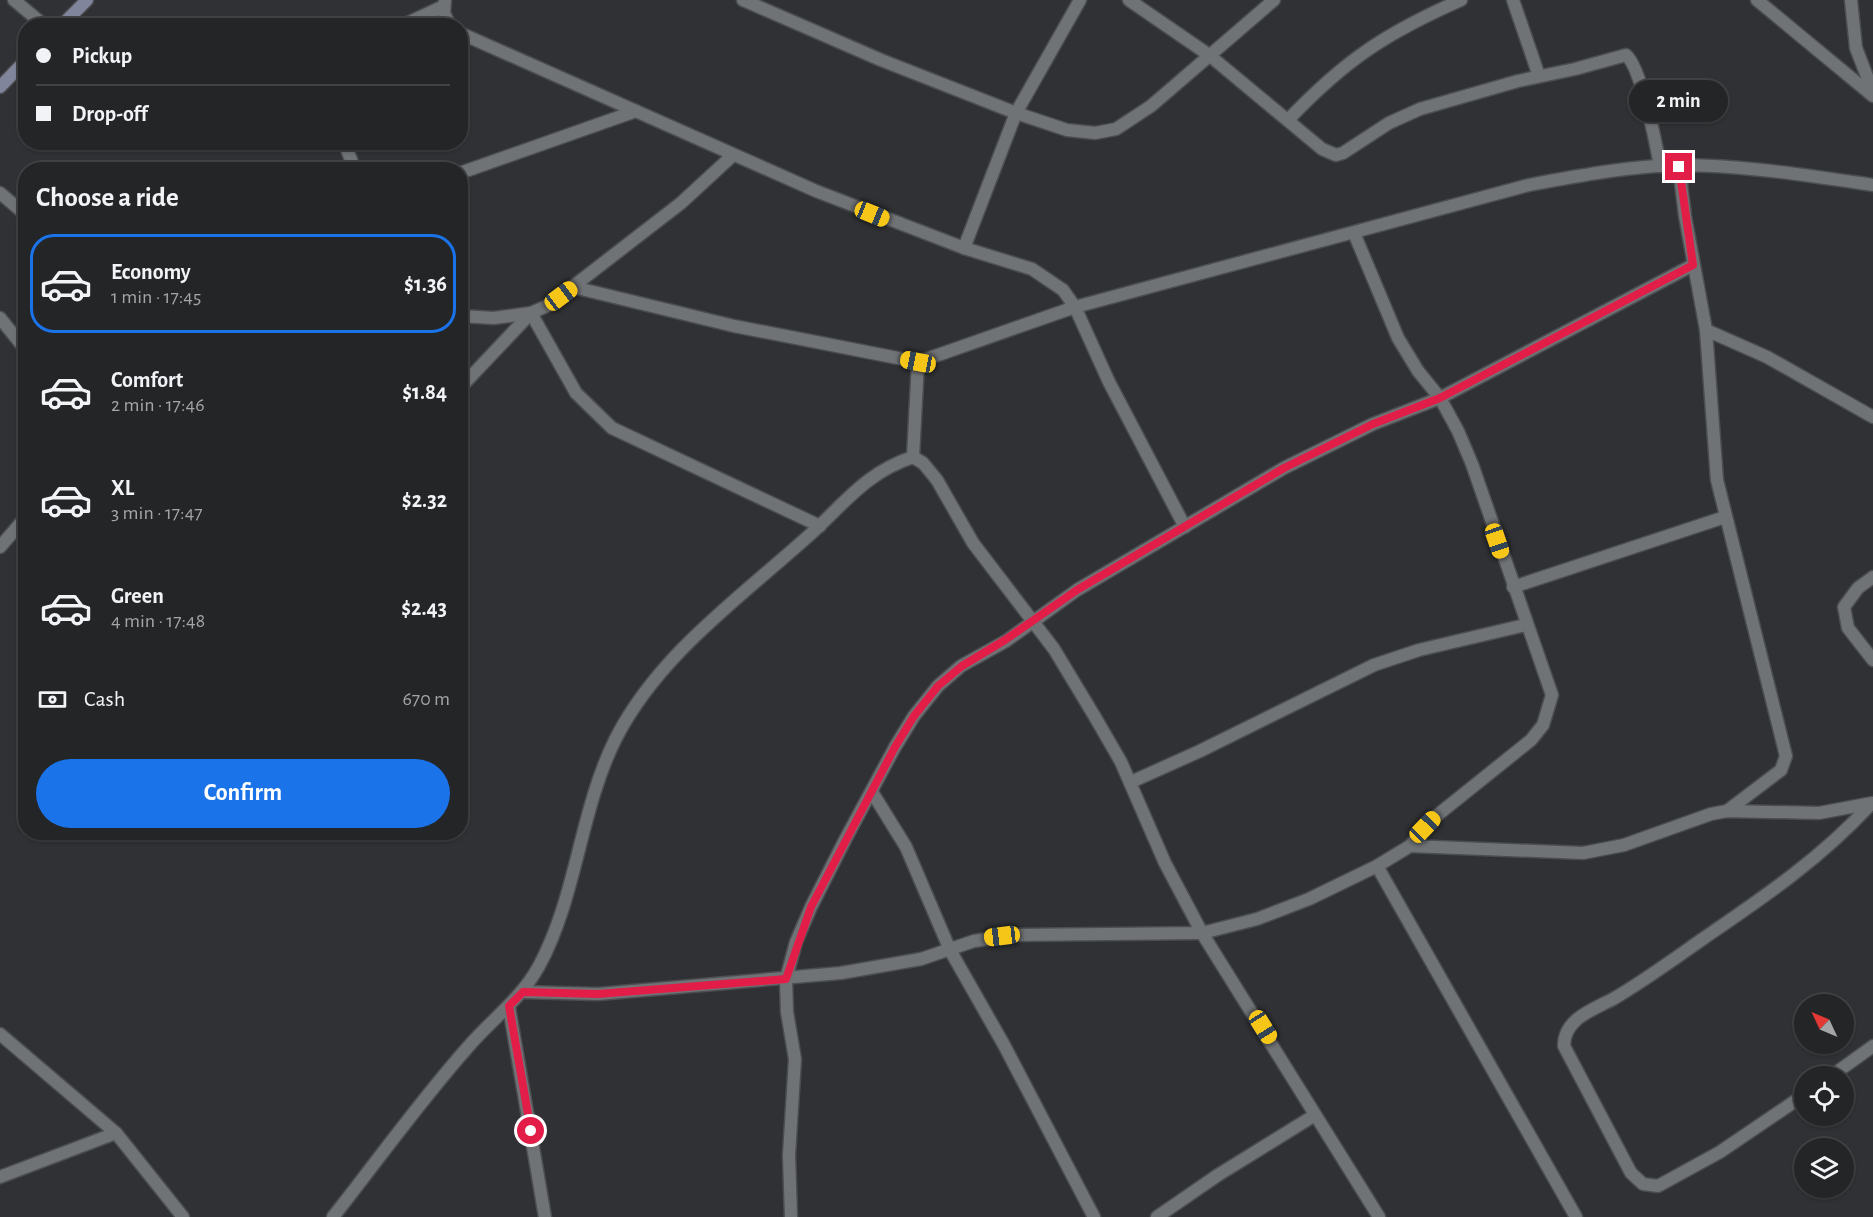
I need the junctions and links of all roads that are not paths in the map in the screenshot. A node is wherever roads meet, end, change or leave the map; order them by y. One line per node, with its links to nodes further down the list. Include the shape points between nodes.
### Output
1 (14, 0): 12 (street)
2 (87, 0): 13 (street)
3 (743, 0): 22 (street)
4 (1080, 0): 22 (street)
5 (1129, 0): 16 (street)
6 (1275, 0): 16 (street)
7 (1461, 0): 23 (street, via 1413,21 1354,57)
8 (1513, 0): 18 (street)
9 (1757, 0): 20 (street)
10 (1851, 0): 20 (street, via 1856,48)
11 (445, 3): 14 (street)
12 (35, 18)
13 (69, 18)
14 (416, 18)
15 (468, 37): 21 (street)
16 (1209, 55): 22 (street, via 1151,106 1105,132 1082,133); 23 (street)
17 (18, 68): 19 (street)
18 (1539, 76): 23 (street, via 1404,115 1336,155 1322,149); 25 (street, via 1621,54 1628,56 1652,126)
19 (0, 87)
20 (1873, 94)
21 (636, 111): 24 (street); 27 (street)
22 (1016, 113): 32 (street)
23 (1288, 120)
24 (732, 156): 32 (street); 34 (street, via 681,203)
25 (1660, 166): 26 (street); 31 (street, via 1529,185)
26 (1679, 167): 28 (street); 33 (street)
27 (468, 170)
28 (1873, 185)
29 (0, 193): 30 (street)
30 (18, 208)
31 (1354, 233): 35 (street); 43 (street, via 1398,338)
32 (964, 248): 35 (street, via 1032,269 1063,290)
33 (1693, 265): 39 (street); 43 (street)
34 (573, 287): 36 (street); 41 (street, via 734,326)
35 (1075, 307): 41 (street); 49 (street, via 1109,382)
36 (531, 314): 37 (street); 42 (street); 48 (street, via 576,393 606,423)
37 (468, 316)
38 (0, 318): 40 (street)
39 (1706, 330): 44 (street, via 1767,357); 46 (street, via 1713,442)
40 (18, 340)
41 (918, 362): 45 (street)
42 (468, 380)
43 (1440, 398): 49 (street, via 1325,446); 52 (street, via 1472,464)
44 (1873, 417)
45 (913, 456): 48 (street, via 862,483); 53 (street, via 937,480 973,543)
46 (1725, 518): 52 (street); 59 (street, via 1786,756 1781,770)
47 (18, 526): 50 (street)
48 (820, 526): 65 (street, via 662,671 616,737 552,937)
49 (1185, 527): 53 (street, via 1077,590)
50 (0, 547)
51 (1873, 577): 55 (street, via 1858,588 1844,607 1848,628)
52 (1513, 587): 54 (street)
53 (1033, 622): 56 (street, via 1054,649); 57 (street, via 962,666 938,686 914,716)
54 (1526, 625): 56 (street, via 1419,650 1374,665); 60 (street, via 1552,695 1543,725 1531,740 1435,817)
55 (1873, 660)
56 (1131, 782): 62 (street)
57 (872, 792): 63 (street, via 906,847); 64 (street, via 811,907)
58 (1871, 803): 59 (street, via 1819,813); 70 (street, via 1837,840 1795,874 1626,991 1576,1020 1564,1036 1564,1046 1624,1161 1636,1179 1650,1186 1658,1186 1720,1152)
59 (1727, 811): 60 (street, via 1624,845 1582,853)
60 (1410, 846): 61 (street)
61 (1377, 866): 62 (street, via 1310,899 1257,919); 81 (street)
62 (1202, 933): 63 (street, via 1014,935 974,941); 71 (street)
63 (950, 950): 64 (street, via 876,968); 78 (street)
64 (786, 979): 65 (street, via 598,994); 77 (street, via 795,1059 789,1155)
65 (523, 992): 66 (street)
66 (509, 1006): 75 (street, via 435,1086); 76 (street)
67 (0, 1034): 72 (street)
68 (1873, 1046): 69 (street)
69 (1845, 1066)
70 (1794, 1102)
71 (1316, 1115): 79 (street); 80 (street)
72 (116, 1133): 73 (street); 74 (street)
73 (0, 1177)
74 (183, 1217)
75 (333, 1217)
76 (545, 1217)
77 (791, 1217)
78 (1094, 1217)
79 (1157, 1217)
80 (1379, 1217)
81 (1576, 1217)

